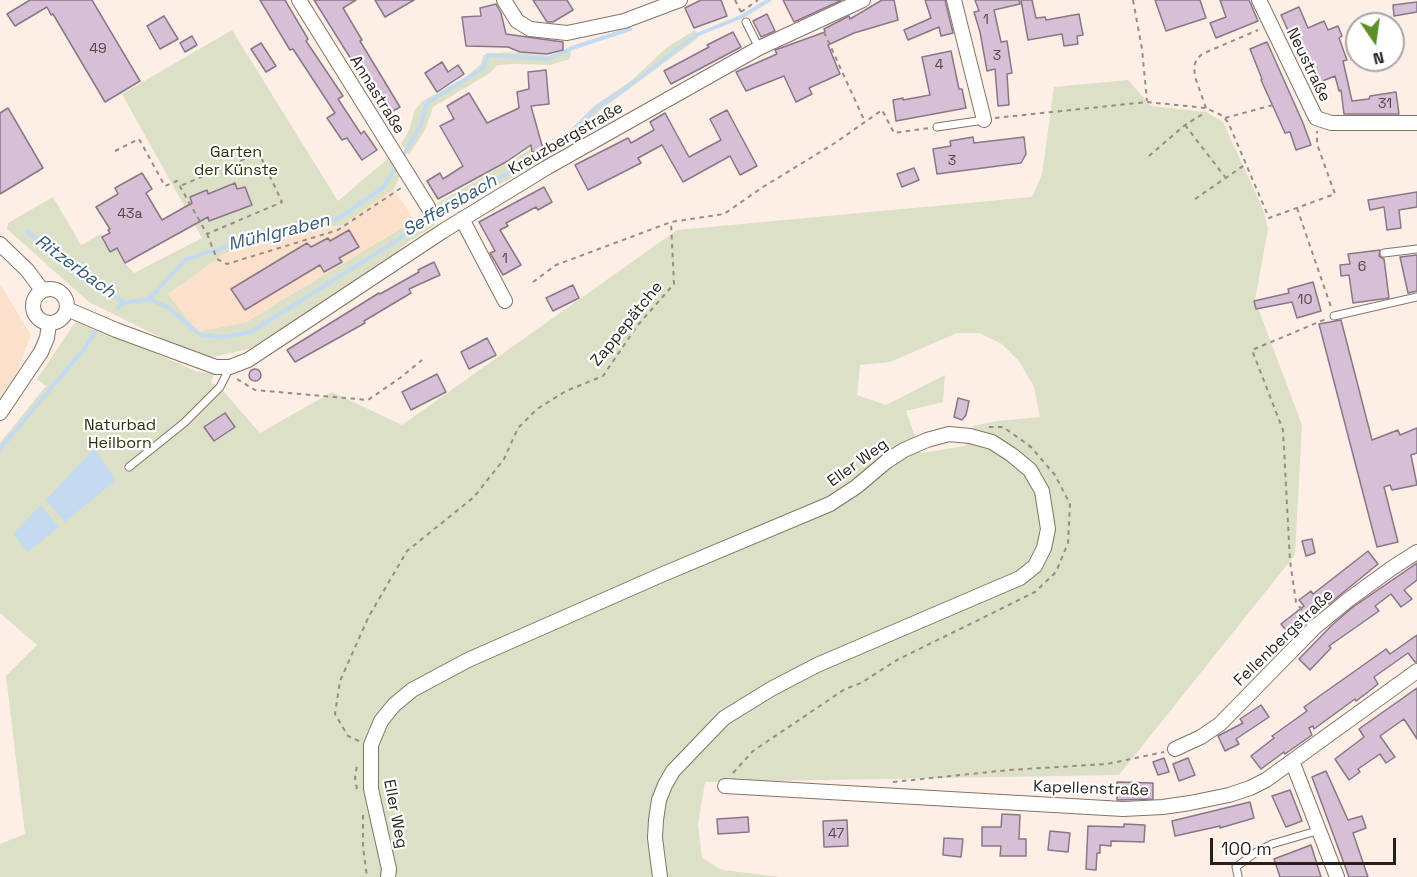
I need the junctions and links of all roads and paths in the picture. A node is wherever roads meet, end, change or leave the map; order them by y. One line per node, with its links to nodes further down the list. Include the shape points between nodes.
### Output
1 (299, 0): 27 (street, Annastraße)
2 (504, 0): 3 (street, via 517,21 530,29 564,32 624,21)
3 (680, 0)
4 (758, 0): 9 (path)
5 (863, 0): 10 (street, Kreuzbergstraße)
6 (954, 0): 18 (street)
7 (1133, 0): 14 (path)
8 (1259, 0): 12 (street, Neustraße)
9 (740, 12)
10 (819, 21): 13 (street, Kreuzbergstraße); 19 (path)
11 (746, 22): 13 (lane)
12 (1270, 25): 16 (path, via 1202,54 1194,66); 20 (street, Neustraße, via 1311,111)
13 (759, 48): 33 (street, Kreuzbergstraße)
14 (1147, 102): 16 (path); 18 (path)
15 (1273, 105): 17 (path)
16 (1206, 110): 17 (path); 22 (path)
17 (1225, 118): 26 (path)
18 (984, 120): 23 (lane)
19 (866, 122): 23 (path, via 882,110 894,132); 34 (path, via 724,214)
20 (1324, 122): 21 (street, Neustraße); 32 (path, via 1317,127 1317,144 1335,194)
21 (1417, 123)
22 (1185, 125): 25 (path); 28 (path)
23 (938, 127)
24 (116, 151): 29 (path, via 139,139 165,186 177,181)
25 (1149, 156)
26 (1246, 164): 28 (path); 32 (path, via 1269,218)
27 (408, 176): 31 (street, Annastraße); 35 (path, via 339,230 227,264 217,259)
28 (1225, 177): 30 (path)
29 (180, 186): 35 (path); 35 (path, via 259,153 282,202)
30 (1195, 199)
31 (428, 207)
32 (1297, 208): 44 (path)
33 (462, 219): 42 (street); 47 (street, Kreuzbergstraße, via 248,360)
34 (671, 222): 39 (path, via 556,265); 53 (path, Zappepätche, via 675,284 637,326 603,376 566,391 537,409 518,428 504,459 474,497 407,551 369,616 340,681 335,714 348,736)
35 (207, 234)
36 (0, 244): 40 (street)
37 (1417, 249): 38 (lane)
38 (1384, 253)
39 (533, 282)
40 (42, 290): 43 (street, via 61,293); 45 (street, via 33,300 33,311 39,320)
41 (1417, 297): 44 (lane)
42 (504, 301)
43 (67, 309): 45 (street, via 63,318); 47 (street, via 216,367)
44 (1334, 316): 51 (path, via 1252,350 1283,430 1296,602)
45 (49, 324): 48 (street, via 40,352)
46 (422, 360): 47 (path, via 368,400 255,390 232,376)
47 (230, 367): 49 (lane, via 220,387 184,423)
48 (0, 413)
49 (129, 467)
50 (1417, 552): 51 (street, Fellenbergstraße)
51 (1315, 627): 54 (street, Fellenbergstraße, via 1220,724)
52 (1417, 671): 55 (street, Kapellenstraße)
53 (371, 745): 60 (street, Eller Weg, via 371,789); 61 (street, Eller Weg, via 381,721 394,705 435,676 830,504 887,461 927,440 949,434 992,442 1030,470 1042,491 1048,530 1035,566 1020,578 817,665 724,718 684,758 665,785 659,800 655,838)
54 (1175, 749): 56 (path, via 1107,764)
55 (1292, 762): 57 (street, Kapellenstraße, via 1258,784 1229,795 1163,807 1123,809); 58 (street)
56 (884, 783)
57 (725, 786)
58 (1320, 830): 59 (lane, via 1255,853 1236,867); 62 (street)
59 (1238, 876)
60 (388, 877)
61 (660, 877)
62 (1337, 877)

